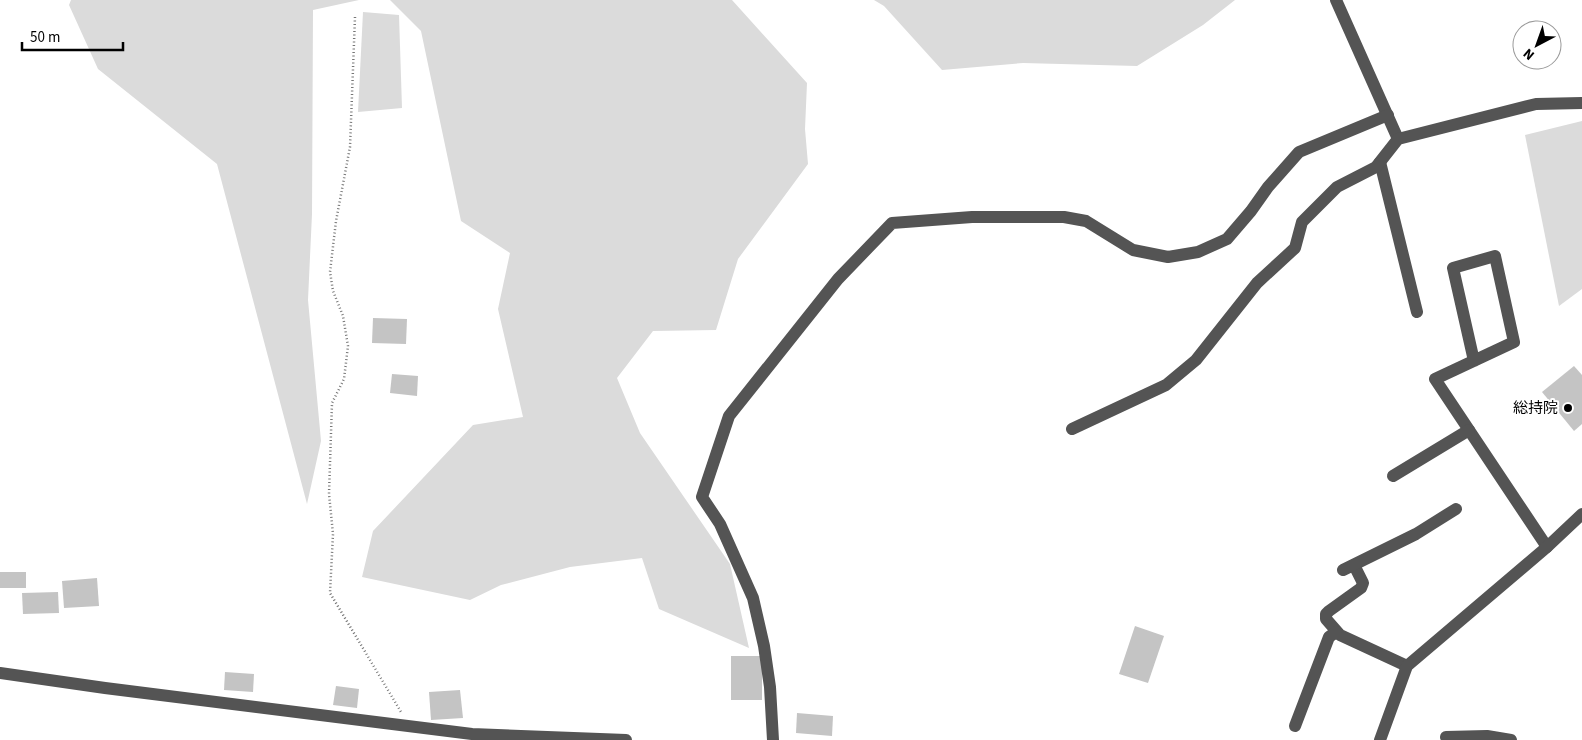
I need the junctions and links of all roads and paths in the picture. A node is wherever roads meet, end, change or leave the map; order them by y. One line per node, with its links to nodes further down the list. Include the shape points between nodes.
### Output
1 (1336, 0): 4 (street)
2 (355, 17): 18 (path, via 350,147 330,272 348,346 344,380 332,403 330,592)
3 (1582, 103): 5 (street, via 1536,104)
4 (1388, 115): 5 (street); 23 (street, via 1299,152 1228,240 1198,252 1168,257 1133,250 1086,221 1064,217 972,217 892,223 838,279 729,416 702,497 720,524 753,598 764,646)
5 (1398, 139): 6 (street)
6 (1380, 162): 7 (street); 9 (street, via 1337,187 1302,222 1294,248 1257,283 1196,360 1166,385)
7 (1417, 312)
8 (1474, 360): 8 (street, via 1514,342 1494,256 1453,268); 10 (street, via 1435,379)
9 (1072, 429)
10 (1469, 430): 11 (street); 14 (street)
11 (1393, 476)
12 (1456, 509): 15 (street, via 1416,534 1348,567 1363,582 1326,614)
13 (1582, 514): 14 (street)
14 (1547, 547): 16 (street)
15 (1336, 632): 16 (street); 19 (street, via 1329,637)
16 (1407, 666): 24 (street)
17 (0, 673): 18 (street)
18 (409, 726): 21 (street)
19 (1295, 726)
20 (1446, 736): 25 (street, via 1487,736)
21 (471, 737): 22 (street)
22 (626, 740)
23 (774, 740)
24 (1380, 740)
25 (1511, 740)

